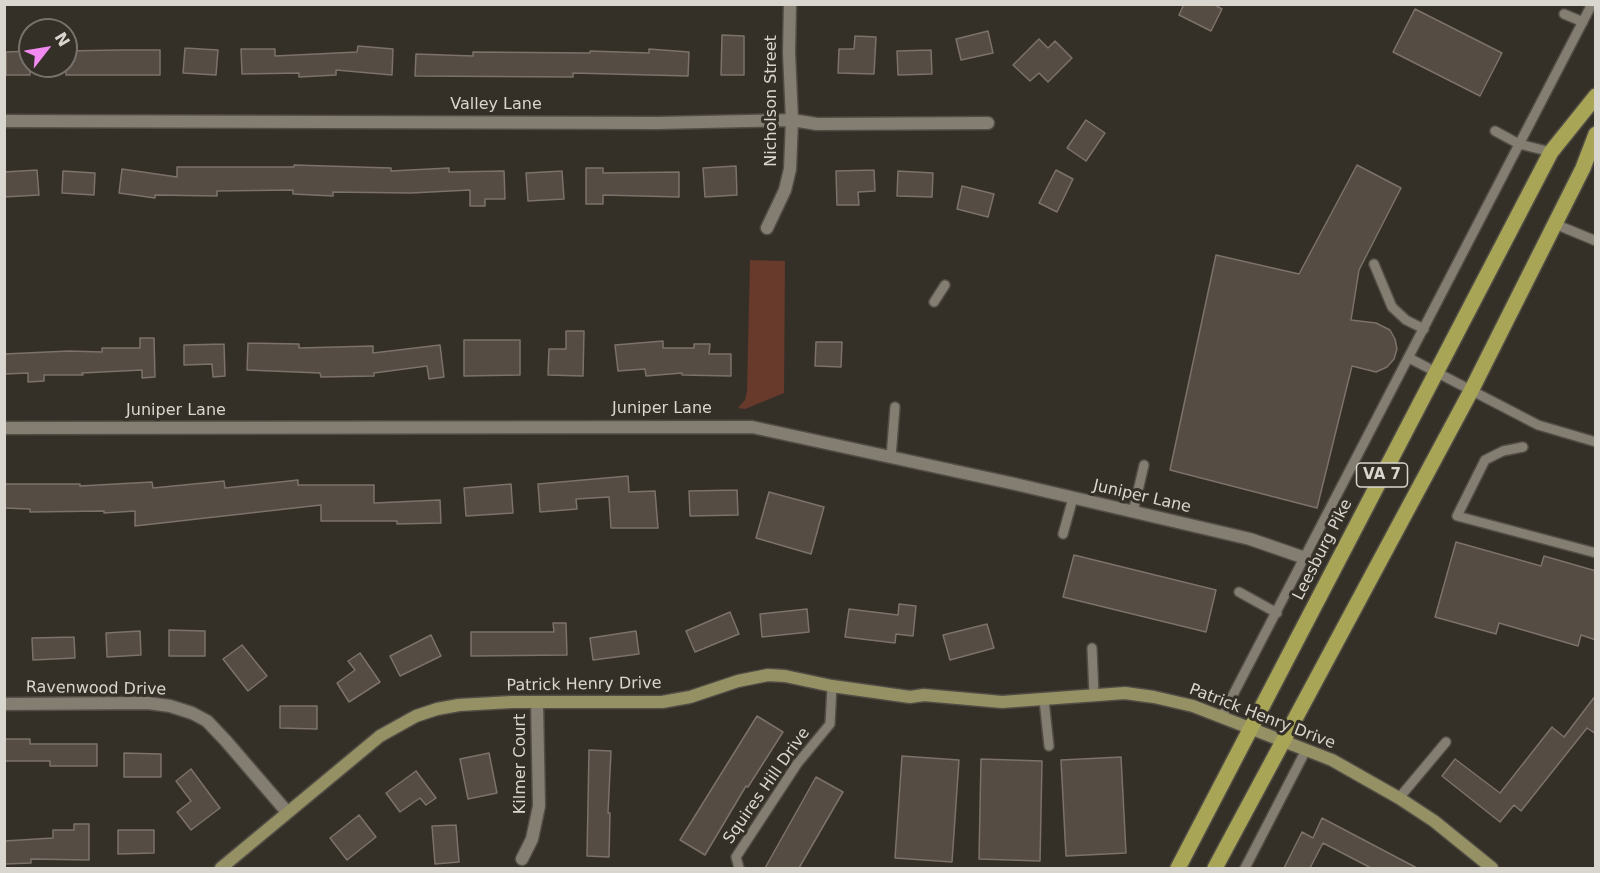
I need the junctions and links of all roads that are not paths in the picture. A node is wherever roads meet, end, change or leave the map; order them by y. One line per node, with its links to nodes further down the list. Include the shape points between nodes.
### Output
1 (790, 4): 6 (street, Nicholson Street)
2 (1592, 4): 4 (lane)
3 (1564, 14): 4 (lane)
4 (1583, 22): 11 (lane)
5 (1596, 96): 12 (main road, Leesburg Pike / VA 7)
6 (792, 120): 7 (street, Valley Lane); 8 (street, Valley Lane, via 818,124); 14 (street, Nicholson Street, via 790,169)
7 (4, 121)
8 (988, 123)
9 (1495, 131): 11 (lane)
10 (1596, 134): 13 (main road, VA 7)
11 (1519, 144): 12 (lane); 19 (lane)
12 (1551, 152): 21 (main road, Leesburg Pike / VA 7)
13 (1555, 224): 15 (lane); 22 (main road, VA 7)
14 (767, 228)
15 (1596, 241)
16 (1374, 264): 19 (lane, via 1392,307)
17 (945, 285): 18 (lane)
18 (934, 302)
19 (1424, 329): 20 (lane)
20 (1409, 358): 21 (lane); 33 (lane)
21 (1435, 373): 22 (lane); 43 (main road, Leesburg Pike / VA 7)
22 (1471, 391): 25 (lane, via 1538,425); 44 (main road, VA 7)
23 (895, 407): 27 (lane)
24 (4, 428): 27 (street, Juniper Lane, via 752,427)
25 (1596, 442)
26 (1522, 447): 32 (lane, via 1485,460 1457,516)
27 (891, 457): 29 (street, Juniper Lane)
28 (1144, 465): 30 (lane)
29 (1073, 498): 30 (street, Juniper Lane); 31 (lane)
30 (1133, 512): 33 (street, Juniper Lane, via 1250,539)
31 (1064, 534)
32 (1596, 553)
33 (1305, 558): 35 (lane)
34 (1239, 592): 35 (lane)
35 (1277, 613): 42 (lane)
36 (1092, 648): 38 (lane)
37 (832, 686): 39 (street, Patrick Henry Drive, via 910,697); 40 (street, Patrick Henry Drive, via 768,675 690,698 662,702); 52 (lane, Squires Hill Drive, via 830,724 797,764 736,857)
38 (1094, 695): 39 (street, Patrick Henry Drive); 42 (street, Patrick Henry Drive, via 1125,693 1154,697)
39 (1044, 700): 46 (lane)
40 (537, 703): 49 (street, Patrick Henry Drive, via 459,705 416,716 380,736); 50 (street, Kilmer Court, via 539,812)
41 (4, 704): 49 (street, Ravenwood Drive, via 148,703 192,713 207,721)
42 (1222, 717): 43 (street, Patrick Henry Drive)
43 (1251, 728): 44 (street, Patrick Henry Drive); 53 (main road, Leesburg Pike / VA 7)
44 (1284, 741): 47 (street, Patrick Henry Drive); 54 (main road, VA 7)
45 (1446, 742): 48 (lane)
46 (1050, 746)
47 (1306, 750): 48 (street, Patrick Henry Drive, via 1332,760); 55 (lane)
48 (1399, 798): 56 (street, Patrick Henry Drive)
49 (287, 812): 51 (street, Patrick Henry Drive)
50 (522, 859)
51 (221, 868)
52 (739, 868)
53 (1178, 868)
54 (1215, 868)
55 (1245, 868)
56 (1492, 868)

